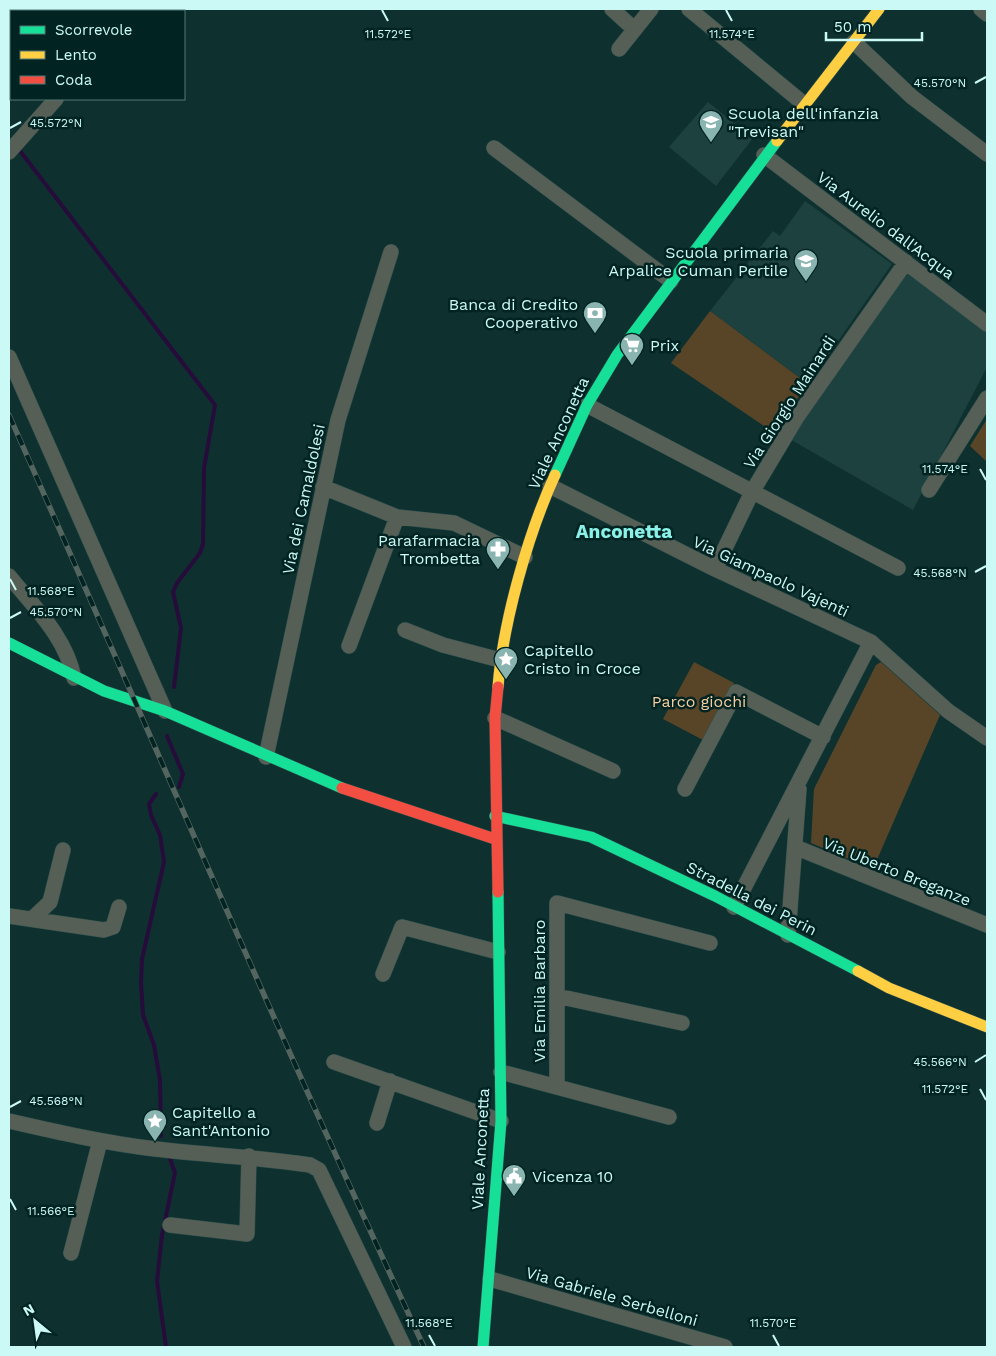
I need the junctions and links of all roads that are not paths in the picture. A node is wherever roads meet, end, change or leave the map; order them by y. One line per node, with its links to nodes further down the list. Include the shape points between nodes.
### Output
1 (612, 9): 7 (street)
2 (651, 9): 7 (street)
3 (689, 9): 11 (street)
4 (879, 9): 8 (main road, Viale Anconetta)
5 (981, 9): 6 (street)
6 (987, 14)
7 (634, 29): 9 (street)
8 (854, 42): 11 (main road, Viale Anconetta); 15 (street, via 912,97)
9 (619, 49)
10 (55, 100): 13 (street)
11 (804, 104): 14 (main road, Viale Anconetta)
12 (494, 148): 18 (street)
13 (9, 152)
14 (764, 154): 17 (street, Via Aurelio dall'Acqua); 18 (main road, Viale Anconetta)
15 (987, 154)
16 (391, 252): 24 (street, Via dei Camaldolesi, via 338,420)
17 (906, 262): 19 (street, Via Aurelio dall'Acqua); 26 (street, Via Giorgio Mainardi, via 796,417)
18 (671, 281): 22 (main road, Viale Anconetta, via 617,355)
19 (987, 324)
20 (9, 357): 38 (street)
21 (987, 398): 25 (street)
22 (587, 405): 23 (main road, Viale Anconetta); 26 (street)
23 (550, 486): 28 (main road, Viale Anconetta); 30 (street, Via Giampaolo Vajenti)
24 (323, 487): 27 (street); 42 (street, Via dei Camaldolesi)
25 (929, 490)
26 (752, 492): 29 (street); 30 (street, Via Giorgio Mainardi)
27 (397, 517): 28 (street, via 454,523); 35 (street)
28 (525, 557): 36 (main road, Viale Anconetta)
29 (898, 568)
30 (715, 569): 33 (street, Via Giampaolo Vajenti)
31 (9, 576): 37 (street, via 62,644)
32 (405, 630): 36 (street, via 443,645)
33 (871, 642): 40 (street); 41 (street, via 948,710)
34 (9, 643): 37 (main road)
35 (349, 646)
36 (500, 660): 39 (main road, Viale Anconetta)
37 (74, 678): 38 (main road, via 138,705)
38 (165, 711): 42 (main road)
39 (495, 718): 43 (street); 46 (main road, Viale Anconetta)
40 (823, 737): 44 (street); 45 (street, via 736,692)
41 (987, 738)
42 (266, 756): 47 (main road, via 324,782)
43 (613, 771)
44 (800, 782): 48 (street); 51 (street)
45 (684, 789)
46 (496, 816): 47 (main road, Viale Anconetta); 51 (main road, Stradella dei Perin, via 591,836)
47 (496, 839): 57 (main road, Viale Anconetta)
48 (795, 847): 54 (street, Via Uberto Breganze); 55 (street)
49 (64, 850): 53 (street, via 50,902)
50 (118, 906): 53 (street, via 113,927 104,930)
51 (734, 907): 55 (main road, Stradella dei Perin)
52 (9, 916): 53 (street)
53 (32, 919)
54 (987, 925)
55 (788, 935): 61 (main road, Stradella dei Perin, via 889,988)
56 (710, 943): 59 (street, Via Emilia Barbaro, via 557,903)
57 (498, 952): 58 (street, via 402,927); 63 (main road, Viale Anconetta)
58 (383, 974)
59 (557, 996): 60 (street); 65 (street, Via Emilia Barbaro)
60 (682, 1023)
61 (987, 1027)
62 (334, 1062): 64 (street)
63 (502, 1072): 65 (street); 68 (main road, Viale Anconetta)
64 (390, 1081): 68 (street); 69 (street)
65 (557, 1087): 66 (street)
66 (669, 1117)
67 (9, 1121): 70 (street)
68 (501, 1121): 74 (main road, Viale Anconetta)
69 (377, 1123)
70 (100, 1141): 71 (street); 73 (street)
71 (249, 1156): 72 (street, via 247,1234); 75 (street, via 319,1170)
72 (170, 1225)
73 (71, 1253)
74 (490, 1279): 76 (main road, Viale Anconetta); 77 (street, Via Gabriele Serbelloni)
75 (404, 1347)
76 (483, 1347)
77 (724, 1347)

